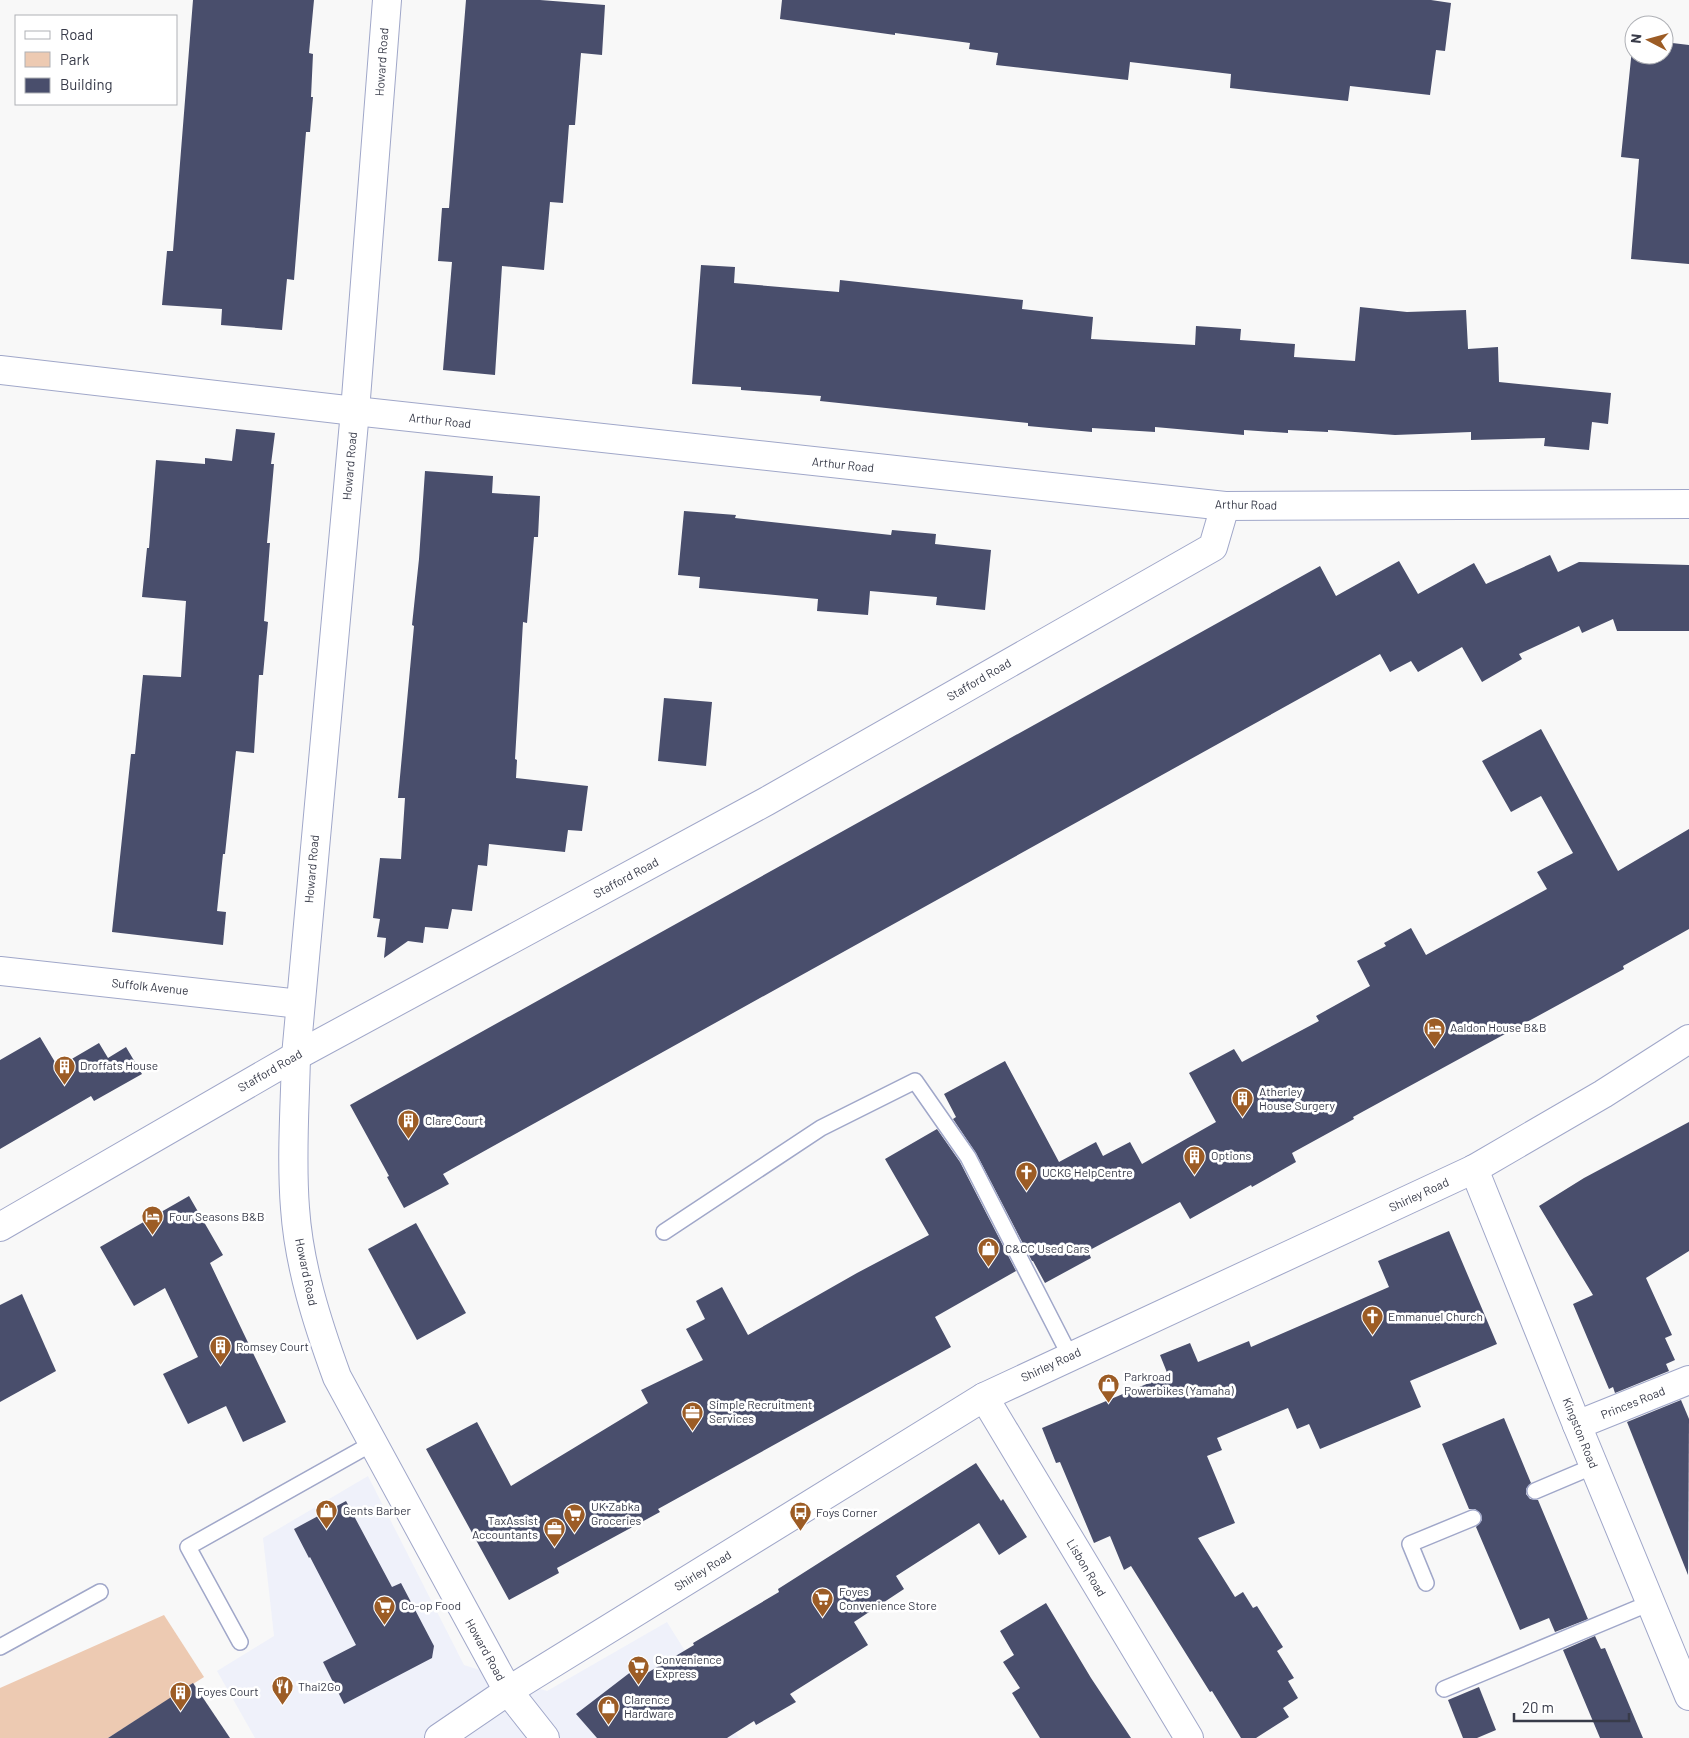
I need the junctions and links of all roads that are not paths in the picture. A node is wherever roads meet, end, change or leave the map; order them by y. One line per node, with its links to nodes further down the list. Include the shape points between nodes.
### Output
1 (387, 0): 3 (street, Howard Road)
2 (0, 370): 3 (street, Arthur Road)
3 (355, 411): 5 (street, Arthur Road); 7 (street, Howard Road)
4 (1689, 504): 5 (street, Arthur Road)
5 (1225, 506): 9 (street, Stafford Road, via 1213,547 767,801)
6 (0, 971): 7 (street, Suffolk Avenue)
7 (300, 1004): 9 (street, Howard Road)
8 (1689, 1039): 10 (street, Shirley Road)
9 (296, 1056): 11 (street, Stafford Road); 17 (street, Howard Road, via 293,1162 300,1248 318,1325 334,1368)
10 (1474, 1170): 13 (street, Shirley Road); 16 (street, Kingston Road)
11 (0, 1227)
12 (664, 1232): 13 (lane, via 821,1128 915,1081 968,1157)
13 (1070, 1356): 15 (street, Shirley Road)
14 (1689, 1380): 16 (street, Princes Road)
15 (984, 1398): 27 (street, Shirley Road); 31 (street, Lisbon Road)
16 (1576, 1426): 18 (street, Kingston Road)
17 (373, 1443): 24 (lane, via 188,1547); 27 (street, Howard Road)
18 (1594, 1466): 19 (lane); 23 (street, Kingston Road)
19 (1535, 1491)
20 (1473, 1518): 21 (lane, via 1410,1544)
21 (1426, 1584)
22 (100, 1592): 25 (lane)
23 (1650, 1602): 26 (lane); 28 (street, Kingston Road)
24 (240, 1642)
25 (0, 1647)
26 (1444, 1689)
27 (508, 1691): 29 (street, Shirley Road); 30 (street, Howard Road)
28 (1689, 1696)
29 (438, 1738)
30 (545, 1738)
31 (1189, 1738)

